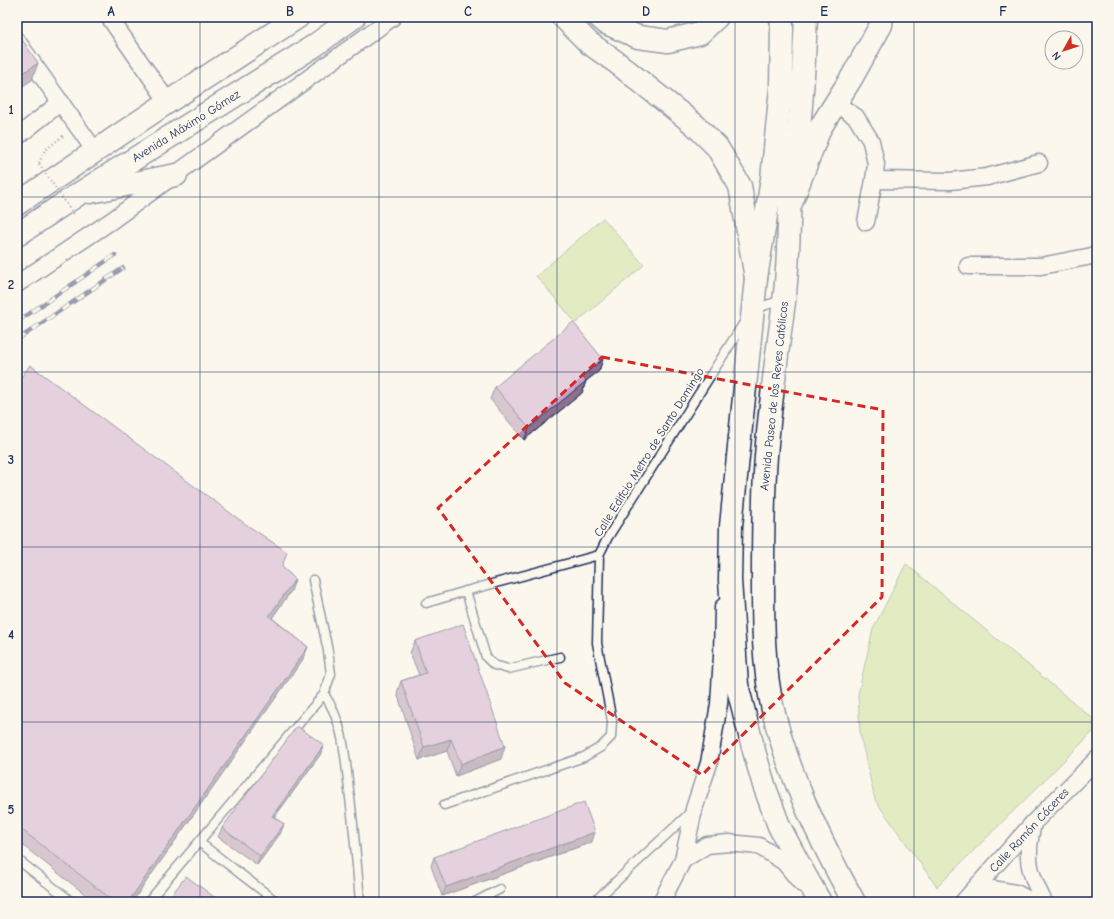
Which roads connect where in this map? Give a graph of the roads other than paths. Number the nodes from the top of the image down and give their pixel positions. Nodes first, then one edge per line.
1 (109, 17) edge
2 (298, 17) edge
3 (354, 17) edge
4 (393, 17) edge
5 (563, 17) edge
6 (599, 17) edge
7 (717, 17) edge
8 (782, 17) edge
9 (806, 17) edge
10 (882, 17) edge
11 (17, 41) edge
12 (61, 102) junction
13 (168, 102) junction
14 (835, 103) junction
15 (17, 137) edge
16 (95, 150) junction
17 (1039, 163) dead end
18 (176, 175) junction
19 (874, 180) junction
20 (791, 203) junction
21 (17, 204) edge
22 (75, 205) junction
23 (866, 222) dead end
24 (17, 235) edge
25 (1097, 253) edge
26 (968, 266) dead end
27 (756, 278) junction
28 (17, 284) edge
29 (784, 300) junction
30 (753, 309) junction
31 (731, 526) junction
32 (599, 555) junction
33 (312, 580) dead end
34 (466, 591) junction
35 (426, 603) dead end
36 (560, 657) dead end
37 (324, 694) junction
38 (1097, 759) edge
39 (444, 805) dead end
40 (694, 809) junction
41 (1033, 823) junction
42 (199, 842) junction
43 (17, 859) edge
44 (683, 860) junction
45 (500, 889) dead end
46 (966, 898) edge
47 (72, 902) edge
48 (148, 902) edge
49 (277, 902) edge
50 (360, 902) edge
51 (475, 902) edge
52 (594, 902) edge
53 (661, 902) edge
54 (819, 902) edge
55 (854, 902) edge
56 (1033, 902) edge
57 (1044, 902) edge

1 - 13 street
2 - 13 main road
3 - 22 main road, Avenida Máximo Gómez
4 - 18 street
5 - 27 main road
6 - 7 main road
8 - 27 main road
9 - 20 main road, Avenida Paseo de los Reyes Católicos
10 - 14 main road
11 - 12 street
12 - 15 street
12 - 16 street
13 - 16 main road
14 - 19 street
14 - 20 main road
16 - 21 main road
17 - 19 street
18 - 22 main road
18 - 28 street
19 - 23 street
20 - 29 main road, Avenida Paseo de los Reyes Católicos
22 - 24 main road, Avenida Máximo Gómez
25 - 26 street
27 - 30 main road
29 - 30 lane
29 - 55 main road, Avenida Paseo de los Reyes Católicos
30 - 31 main road
30 - 32 lane, Calle Edifcio Metro de Santo Domingo
31 - 40 street
31 - 54 main road
32 - 34 lane
32 - 39 lane, Calle Edifcio Metro de Santo Domingo
33 - 37 lane
34 - 35 lane
34 - 36 lane
37 - 42 lane
37 - 50 lane
38 - 41 street, Calle Ramón Cáceres
40 - 44 street
40 - 52 lane
41 - 46 street, Calle Ramón Cáceres
41 - 57 street
42 - 48 lane
42 - 49 lane
43 - 47 lane
44 - 53 street
44 - 54 street
45 - 51 lane
46 - 56 street

